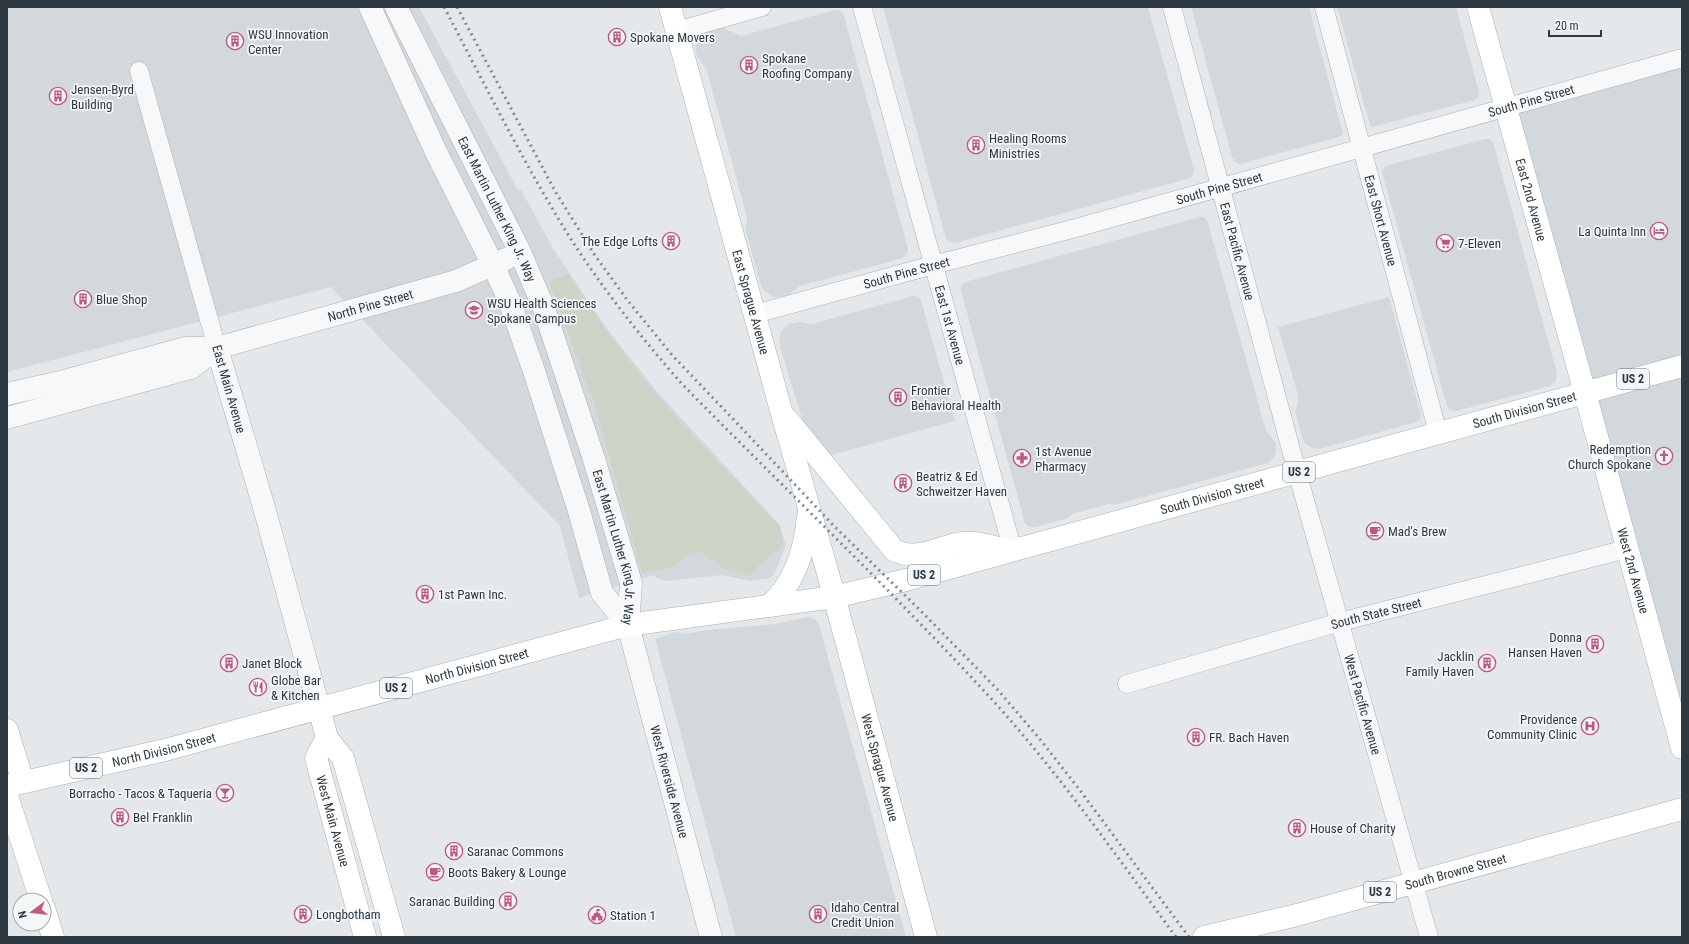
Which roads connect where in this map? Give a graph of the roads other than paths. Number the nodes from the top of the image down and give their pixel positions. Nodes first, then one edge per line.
1 (370, 7) edge
2 (396, 7) edge
3 (670, 7) edge
4 (762, 7) edge
5 (862, 7) edge
6 (1172, 7) edge
7 (1324, 7) edge
8 (1478, 7) edge
9 (677, 31) junction
10 (1682, 58) edge
11 (139, 71) dead end
12 (1506, 107) junction
13 (1362, 148) junction
14 (1221, 188) junction
15 (520, 252) junction
16 (494, 265) junction
17 (933, 265) junction
18 (755, 314) junction
19 (217, 348) junction
20 (1682, 366) edge
21 (1585, 393) junction
22 (7, 394) edge
23 (782, 414) junction
24 (7, 418) edge
25 (1438, 434) junction
26 (1297, 472) junction
27 (808, 506) junction
28 (1627, 548) junction
29 (1013, 551) junction
30 (834, 597) junction
31 (769, 606) junction
32 (1340, 622) junction
33 (628, 625) junction
34 (1126, 684) dead end
35 (319, 708) junction
36 (7, 730) edge
37 (328, 738) junction
38 (1682, 748) edge
39 (15, 784) edge
40 (7, 796) edge
41 (1682, 809) edge
42 (1414, 883) junction
43 (38, 892) edge
44 (365, 937) edge
45 (394, 937) edge
46 (711, 937) edge
47 (926, 937) edge
48 (1204, 937) edge
49 (1429, 937) edge

1 - 16 street, East Martin Luther King Jr. Way
2 - 15 street, East Martin Luther King Jr. Way
3 - 9 main road, East Sprague Avenue
4 - 9 street
5 - 17 street, East 1st Avenue
6 - 14 street, East Pacific Avenue
7 - 13 street, East Short Avenue
8 - 12 main road, East 2nd Avenue
9 - 18 main road, East Sprague Avenue
10 - 12 street, South Pine Street
11 - 19 street, East Main Avenue
12 - 13 street, South Pine Street
12 - 21 main road, East 2nd Avenue
13 - 14 street, South Pine Street
13 - 25 street, East Short Avenue
14 - 17 street, South Pine Street
14 - 26 street, East Pacific Avenue
15 - 16 street, North Pine Street
15 - 33 street, East Martin Luther King Jr. Way
16 - 19 street, North Pine Street
16 - 33 street, East Martin Luther King Jr. Way
17 - 18 street, South Pine Street
17 - 29 street, East 1st Avenue
18 - 23 main road, East Sprague Avenue
19 - 22 street, North Pine Street
19 - 24 street, North Pine Street
19 - 35 street, East Main Avenue
20 - 21 main road, South Division Street / US 2
21 - 25 main road, South Division Street / US 2
21 - 28 main road, West 2nd Avenue
23 - 27 main road, East Sprague Avenue
23 - 29 main road
25 - 26 main road, South Division Street / US 2
26 - 29 main road, South Division Street / US 2
26 - 32 street, West Pacific Avenue
27 - 30 main road, East Sprague Avenue
27 - 31 main road
28 - 32 street, South State Street
28 - 38 main road, West 2nd Avenue
29 - 30 main road, South Division Street / US 2
30 - 31 main road, North Division Street / US 2
30 - 47 main road, West Sprague Avenue
31 - 33 main road, North Division Street / US 2
32 - 34 street, South State Street
32 - 42 street, West Pacific Avenue
33 - 35 main road, North Division Street / US 2
33 - 46 street, West Riverside Avenue
35 - 37 main road
35 - 39 main road, North Division Street / US 2
36 - 39 main road
37 - 44 main road, West Main Avenue
37 - 45 main road
40 - 43 main road
41 - 42 main road, South Browne Street / US 2
42 - 48 main road, South Browne Street / US 2
42 - 49 street, West Pacific Avenue

